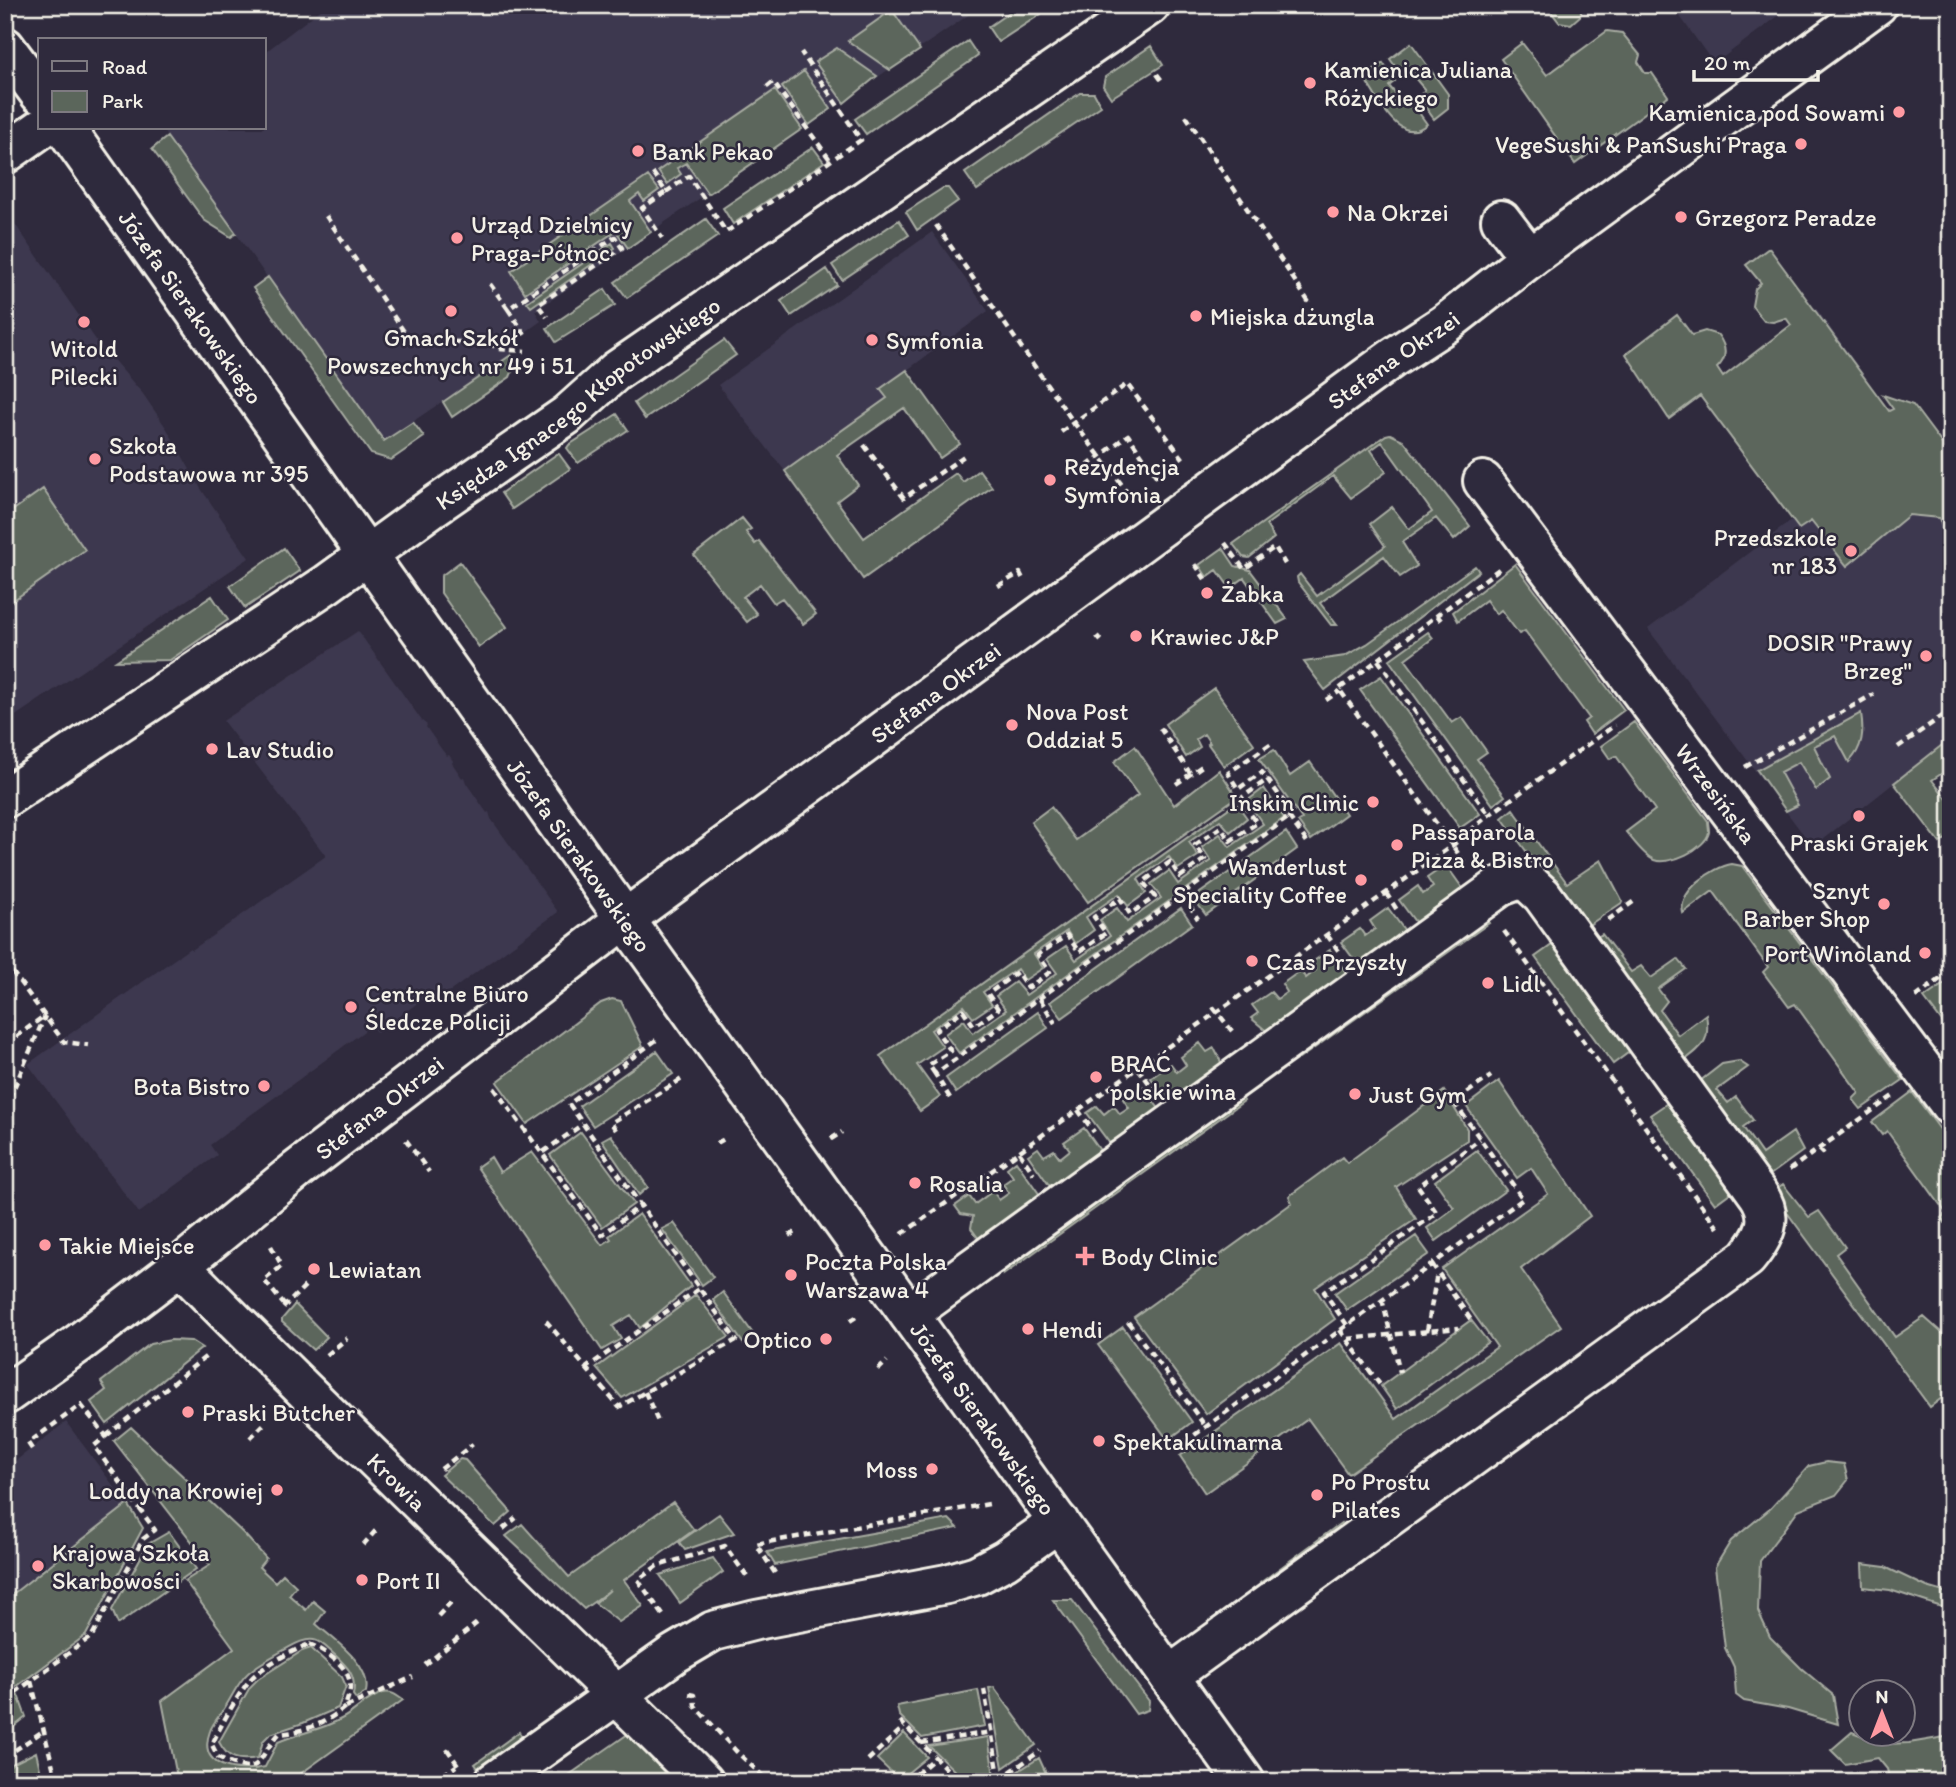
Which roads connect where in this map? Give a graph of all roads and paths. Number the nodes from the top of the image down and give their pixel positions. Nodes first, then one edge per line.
1 (1150, 5) edge
2 (1877, 5) edge
3 (5, 47) edge
4 (801, 52) dead end
5 (1157, 74) dead end
6 (1163, 82) dead end
7 (767, 87) dead end
8 (38, 91) edge
9 (1186, 116) dead end
10 (39, 130) edge
11 (66, 130) edge
12 (5, 154) edge
13 (831, 161) junction
14 (653, 173) dead end
15 (666, 192) junction
16 (326, 216) dead end
17 (1501, 220) dead end
18 (936, 225) dead end
19 (662, 238) dead end
20 (1530, 258) junction
21 (490, 284) dead end
22 (1310, 304) dead end
23 (508, 309) junction
24 (547, 317) dead end
25 (528, 339) dead end
26 (525, 351) dead end
27 (1074, 423) junction
28 (1061, 432) dead end
29 (864, 445) dead end
30 (967, 454) dead end
31 (1101, 456) junction
32 (1189, 465) dead end
33 (1087, 466) dead end
34 (1156, 476) dead end
35 (1483, 481) dead end
36 (1133, 499) dead end
37 (1224, 543) dead end
38 (368, 555) junction
39 (1195, 564) dead end
40 (1285, 564) dead end
41 (1505, 564) dead end
42 (1020, 573) dead end
43 (1205, 579) dead end
44 (998, 586) dead end
45 (1437, 615) junction
46 (1443, 623) dead end
47 (1097, 636) dead end
48 (1101, 641) dead end
49 (1378, 660) junction
50 (1340, 691) junction
51 (1874, 694) dead end
52 (1326, 700) dead end
53 (1647, 702) junction
54 (1951, 710) edge
55 (1160, 728) dead end
56 (1270, 744) dead end
57 (1898, 747) dead end
58 (1205, 764) dead end
59 (1744, 768) dead end
60 (1190, 773) junction
61 (1268, 779) junction
62 (1176, 784) dead end
63 (5, 798) edge
64 (1489, 815) junction
65 (1289, 817) junction
66 (1307, 842) dead end
67 (1453, 845) junction
68 (1183, 895) junction
69 (1488, 895) junction
70 (625, 919) junction
71 (1198, 919) dead end
72 (5, 962) edge
73 (1951, 971) edge
74 (1916, 997) dead end
75 (1040, 999) junction
76 (45, 1016) junction
77 (1055, 1023) dead end
78 (659, 1038) dead end
79 (5, 1040) edge
80 (88, 1045) dead end
81 (1925, 1073) junction
82 (935, 1074) junction
83 (1492, 1076) dead end
84 (685, 1077) dead end
85 (494, 1088) dead end
86 (950, 1098) dead end
87 (1951, 1106) edge
88 (5, 1109) edge
89 (583, 1124) junction
90 (616, 1130) dead end
91 (842, 1132) dead end
92 (726, 1138) dead end
93 (831, 1139) dead end
94 (1480, 1139) junction
95 (406, 1140) dead end
96 (717, 1143) dead end
97 (543, 1152) junction
98 (1824, 1154) dead end
99 (429, 1172) dead end
100 (641, 1205) junction
101 (1720, 1230) dead end
102 (796, 1232) dead end
103 (789, 1236) dead end
104 (898, 1237) dead end
105 (271, 1246) dead end
106 (1432, 1264) junction
107 (180, 1266) junction
108 (1437, 1272) junction
109 (305, 1286) dead end
110 (700, 1288) junction
111 (1382, 1299) junction
112 (285, 1306) junction
113 (278, 1314) dead end
114 (909, 1314) junction
115 (1471, 1320) dead end
116 (545, 1321) dead end
117 (1128, 1322) dead end
118 (1347, 1325) junction
119 (1459, 1328) dead end
120 (1340, 1330) junction
121 (1427, 1331) junction
122 (1391, 1335) junction
123 (347, 1338) dead end
124 (1348, 1339) junction
125 (215, 1349) dead end
126 (326, 1356) dead end
127 (887, 1361) dead end
128 (586, 1368) junction
129 (878, 1370) dead end
130 (1399, 1372) dead end
131 (1381, 1386) dead end
132 (645, 1392) junction
133 (5, 1395) edge
134 (266, 1422) dead end
135 (659, 1424) dead end
136 (1206, 1427) junction
137 (106, 1436) junction
138 (250, 1438) dead end
139 (473, 1444) dead end
140 (32, 1448) dead end
141 (1175, 1448) dead end
142 (432, 1476) dead end
143 (989, 1504) dead end
144 (1059, 1522) junction
145 (378, 1528) dead end
146 (363, 1545) dead end
147 (775, 1573) dead end
148 (748, 1578) dead end
149 (453, 1600) dead end
150 (438, 1616) dead end
151 (668, 1622) dead end
152 (477, 1623) dead end
153 (425, 1665) dead end
154 (1169, 1676) junction
155 (413, 1677) dead end
156 (31, 1681) junction
157 (984, 1689) dead end
158 (616, 1694) junction
159 (694, 1695) dead end
160 (5, 1700) edge
161 (345, 1707) junction
162 (900, 1721) dead end
163 (904, 1727) junction
164 (43, 1731) junction
165 (992, 1732) junction
166 (920, 1743) junction
167 (447, 1749) dead end
168 (1040, 1751) dead end
169 (5, 1757) edge
170 (935, 1758) junction
171 (868, 1760) dead end
172 (458, 1765) dead end
173 (1000, 1780) edge
174 (57, 1782) edge
175 (494, 1782) edge
176 (704, 1782) edge
177 (769, 1782) edge
178 (907, 1782) edge
179 (959, 1782) edge
180 (1245, 1782) edge

1 - 38 street, Księdza Ignacego Kłopotowskiego
2 - 20 street, Stefana Okrzei
3 - 8 street
4 - 13 path
5 - 6 path
7 - 13 path
9 - 22 path
10 - 12 street
11 - 38 street, Józefa Sierakowskiego
13 - 15 path
14 - 15 path
15 - 19 path
16 - 26 path
17 - 20 street
18 - 27 path
20 - 70 street, Stefana Okrzei
21 - 23 path
23 - 24 path
23 - 25 path
27 - 28 path
27 - 31 path
27 - 32 path
29 - 30 path
31 - 33 path
31 - 34 path
31 - 36 path
35 - 53 street, Wrzesińska
37 - 40 path
38 - 63 street, Księdza Ignacego Kłopotowskiego
38 - 70 street, Józefa Sierakowskiego
39 - 43 path
41 - 45 path
42 - 44 path
45 - 46 path
45 - 49 path
47 - 48 path
49 - 50 path
49 - 64 path
50 - 52 path
50 - 67 path
51 - 59 path
53 - 64 path
53 - 81 street, Wrzesińska
54 - 57 path
55 - 60 path
56 - 61 path
58 - 60 path
60 - 62 path
61 - 65 path
61 - 82 path
64 - 67 path
65 - 66 path
65 - 68 path
67 - 69 path
67 - 104 path
68 - 71 path
68 - 75 path
69 - 101 path
69 - 114 street
69 - 154 street
70 - 107 street, Stefana Okrzei
70 - 114 street, Józefa Sierakowskiego
72 - 76 path
73 - 74 path
75 - 77 path
75 - 82 path
76 - 79 path
76 - 80 path
76 - 88 path
78 - 89 path
81 - 87 street, Wrzesińska
81 - 98 path
82 - 86 path
83 - 94 path
84 - 90 path
85 - 97 path
89 - 97 path
89 - 100 path
91 - 93 path
92 - 96 path
94 - 106 path
94 - 118 path
95 - 99 path
97 - 100 path
100 - 110 path
102 - 103 path
105 - 112 path
106 - 108 path
106 - 111 path
107 - 133 street, Stefana Okrzei
107 - 158 street, Krowia
108 - 115 path
108 - 121 path
109 - 112 path
110 - 128 path
110 - 132 path
111 - 118 path
111 - 122 path
112 - 113 path
114 - 144 street, Józefa Sierakowskiego
116 - 128 path
117 - 136 path
118 - 120 path
119 - 121 path
120 - 124 path
120 - 136 path
121 - 122 path
122 - 124 path
122 - 130 path
123 - 126 path
124 - 131 path
125 - 137 path
127 - 129 path
128 - 132 path
132 - 135 path
134 - 138 path
136 - 141 path
137 - 140 path
137 - 156 path
139 - 142 path
143 - 147 path
144 - 154 street, Józefa Sierakowskiego
144 - 158 street
145 - 146 path
148 - 151 path
149 - 150 path
152 - 153 path
154 - 180 street, Józefa Sierakowskiego
155 - 161 path
156 - 160 path
156 - 164 path
157 - 165 path
158 - 175 street
158 - 176 street, Krowia
159 - 177 path
161 - 161 path
162 - 163 path
163 - 166 path
163 - 171 path
164 - 169 path
164 - 174 path
165 - 166 path
165 - 173 path
166 - 170 path
167 - 172 path
168 - 173 path
170 - 178 path
170 - 179 path

